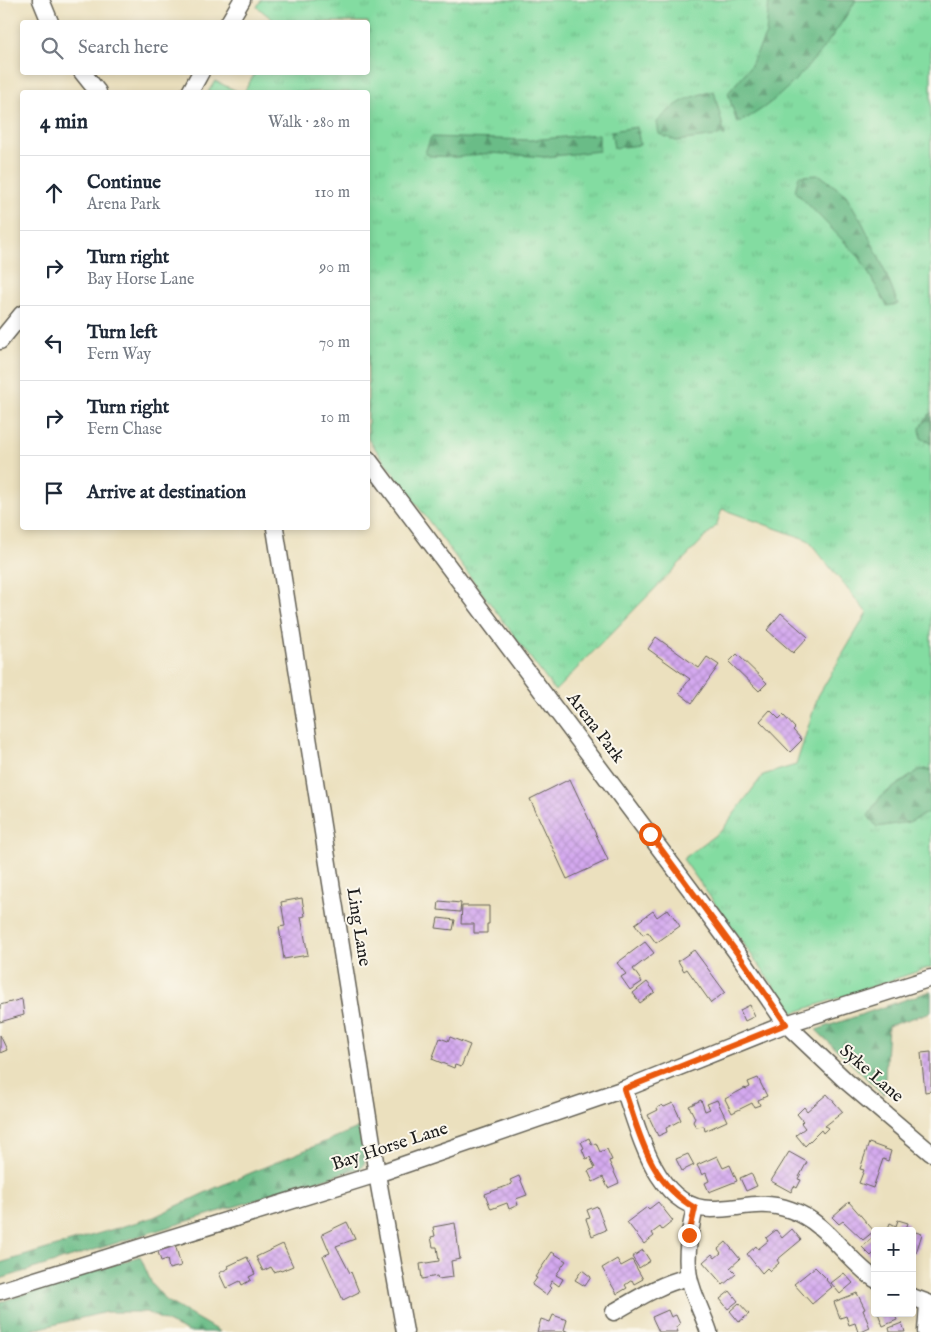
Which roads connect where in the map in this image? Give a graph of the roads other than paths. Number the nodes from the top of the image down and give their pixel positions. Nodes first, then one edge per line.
1 (41, 0) edge
2 (242, 0) edge
3 (49, 20) edge
4 (230, 20) edge
5 (84, 75) edge
6 (199, 75) edge
7 (96, 90) edge
8 (191, 90) edge
9 (20, 316) edge
10 (0, 341) edge
11 (370, 462) edge
12 (275, 530) edge
13 (931, 978) edge
14 (786, 1024) junction
15 (624, 1089) junction
16 (931, 1153) edge
17 (377, 1174) junction
18 (695, 1208) junction
19 (689, 1277) junction
20 (871, 1277) edge
21 (0, 1291) edge
22 (916, 1298) edge
23 (614, 1312) dead end
24 (405, 1332) edge
25 (709, 1332) edge
26 (926, 1332) edge

1 - 3 street
2 - 4 street
5 - 7 street
6 - 8 street
9 - 10 street
11 - 14 street, Arena Park
12 - 17 street, Ling Lane
13 - 14 street, Bay Horse Lane
14 - 15 street, Bay Horse Lane
14 - 16 street, Syke Lane
15 - 17 street, Bay Horse Lane
15 - 18 street
17 - 21 street, Bay Horse Lane
17 - 24 street, Ling Lane
18 - 19 street
18 - 20 street
19 - 23 street
19 - 25 street
22 - 26 street

